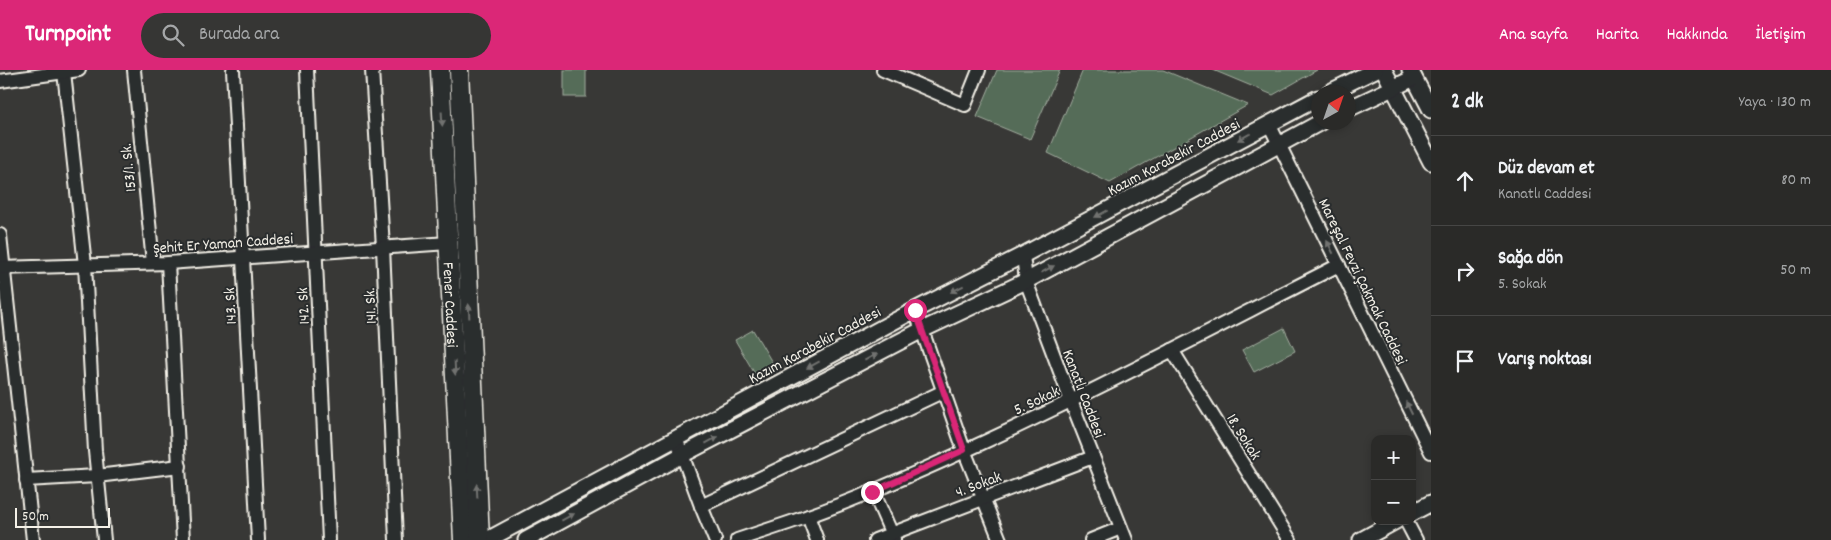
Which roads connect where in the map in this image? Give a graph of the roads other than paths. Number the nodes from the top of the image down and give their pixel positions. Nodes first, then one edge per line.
1 (79, 70) edge
2 (134, 70) edge
3 (233, 70) edge
4 (307, 70) edge
5 (372, 70) edge
6 (440, 70) edge
7 (459, 70) edge
8 (883, 70) edge
9 (979, 70) edge
10 (1375, 70) edge
11 (1384, 70) edge
12 (64, 72) junction
13 (1412, 74) edge
14 (0, 81) edge
15 (1344, 85) edge
16 (1394, 88) junction
17 (1311, 102) edge
18 (1356, 105) edge
19 (1431, 110) edge
20 (1269, 124) junction
21 (1311, 127) edge
22 (1279, 145) junction
23 (1431, 162) edge
24 (0, 235) edge
25 (448, 243) junction
26 (383, 247) junction
27 (316, 252) junction
28 (1023, 255) junction
29 (243, 258) junction
30 (153, 263) junction
31 (168, 263) junction
32 (85, 265) junction
33 (1339, 265) junction
34 (2, 268) edge
35 (1026, 281) junction
36 (915, 310) junction
37 (922, 330) junction
38 (1172, 350) junction
39 (944, 390) junction
40 (1070, 401) junction
41 (676, 438) junction
42 (964, 450) junction
43 (1431, 452) edge
44 (682, 455) junction
45 (1093, 457) junction
46 (180, 466) junction
47 (97, 476) junction
48 (26, 480) junction
49 (872, 492) junction
50 (983, 499) junction
51 (1431, 503) edge
52 (701, 506) junction
53 (1416, 511) edge
54 (808, 516) junction
55 (1389, 525) edge
56 (1408, 525) edge
57 (1124, 534) edge
58 (893, 537) edge
59 (33, 540) edge
60 (104, 540) edge
61 (183, 540) edge
62 (258, 540) edge
63 (329, 540) edge
64 (396, 540) edge
65 (463, 540) edge
66 (480, 540) edge
67 (487, 540) edge
68 (526, 540) edge
69 (715, 540) edge
70 (738, 540) edge
71 (817, 540) edge
72 (875, 540) edge
73 (1000, 540) edge
74 (1091, 540) edge
75 (1290, 540) edge
76 (1361, 540) edge
77 (1416, 540) edge

1 - 12 street
2 - 30 street, 153/1. Sk.
3 - 29 street, 143. Sk
4 - 27 street, 142. Sk
5 - 26 street, 141. Sk.
6 -> 25 main road, Fener Caddesi
66 -> 7 main road, Fener Caddesi
8 - 9 street
10 - 15 street
11 - 16 street
12 - 14 street
12 - 32 street
13 - 16 street
13 - 19 street
16 - 18 street
16 - 23 street
17 - 20 street, Kazım Karabekir Caddesi
20 - 22 street, Mareşal Fevzi Çakmak Caddesi
20 -> 28 street, Kazım Karabekir Caddesi
21 - 22 street
33 -> 22 street, Mareşal Fevzi Çakmak Caddesi
35 -> 22 street
24 - 34 street
25 - 26 street, Şehit Er Yaman Caddesi
25 -> 65 main road, Fener Caddesi
26 - 27 street, Şehit Er Yaman Caddesi
26 - 64 street, 141. Sk.
27 - 29 street, Şehit Er Yaman Caddesi
27 - 63 street, 142. Sk
28 - 35 street, Kanatlı Caddesi
28 -> 36 street, Kazım Karabekir Caddesi
29 - 31 street, Şehit Er Yaman Caddesi
29 - 62 street, 143. Sk
30 - 31 street, Şehit Er Yaman Caddesi
30 - 32 street, Şehit Er Yaman Caddesi
31 - 46 street
32 - 34 street, Şehit Er Yaman Caddesi
32 - 47 street
33 - 38 street, 5. Sokak
43 -> 33 street, Mareşal Fevzi Çakmak Caddesi
34 - 48 street
35 - 37 street
35 - 40 street, Kanatlı Caddesi
36 - 37 street
36 -> 41 street, Kazım Karabekir Caddesi
37 - 39 street
44 -> 37 street
38 - 40 street, 5. Sokak
38 - 75 street, 18. Sokak
39 - 42 street
39 - 52 street
40 - 42 street, 5. Sokak
40 - 45 street, Kanatlı Caddesi
41 - 44 street
41 - 67 street, Kazım Karabekir Caddesi
42 - 49 street, 5. Sokak
42 - 50 street
44 - 52 street
68 -> 44 street
45 - 50 street, 4. Sokak
45 - 57 street, Kanatlı Caddesi
46 - 47 street
46 - 61 street
47 - 48 street
47 - 60 street
48 - 59 street
49 - 54 street, 5. Sokak
49 - 58 street
50 - 58 street, 4. Sokak
50 - 73 street
51 - 53 street
52 - 69 street
54 - 70 street, 5. Sokak
54 - 71 street
55 - 76 street
56 - 77 street
57 - 74 street
58 - 72 street, 4. Sokak

